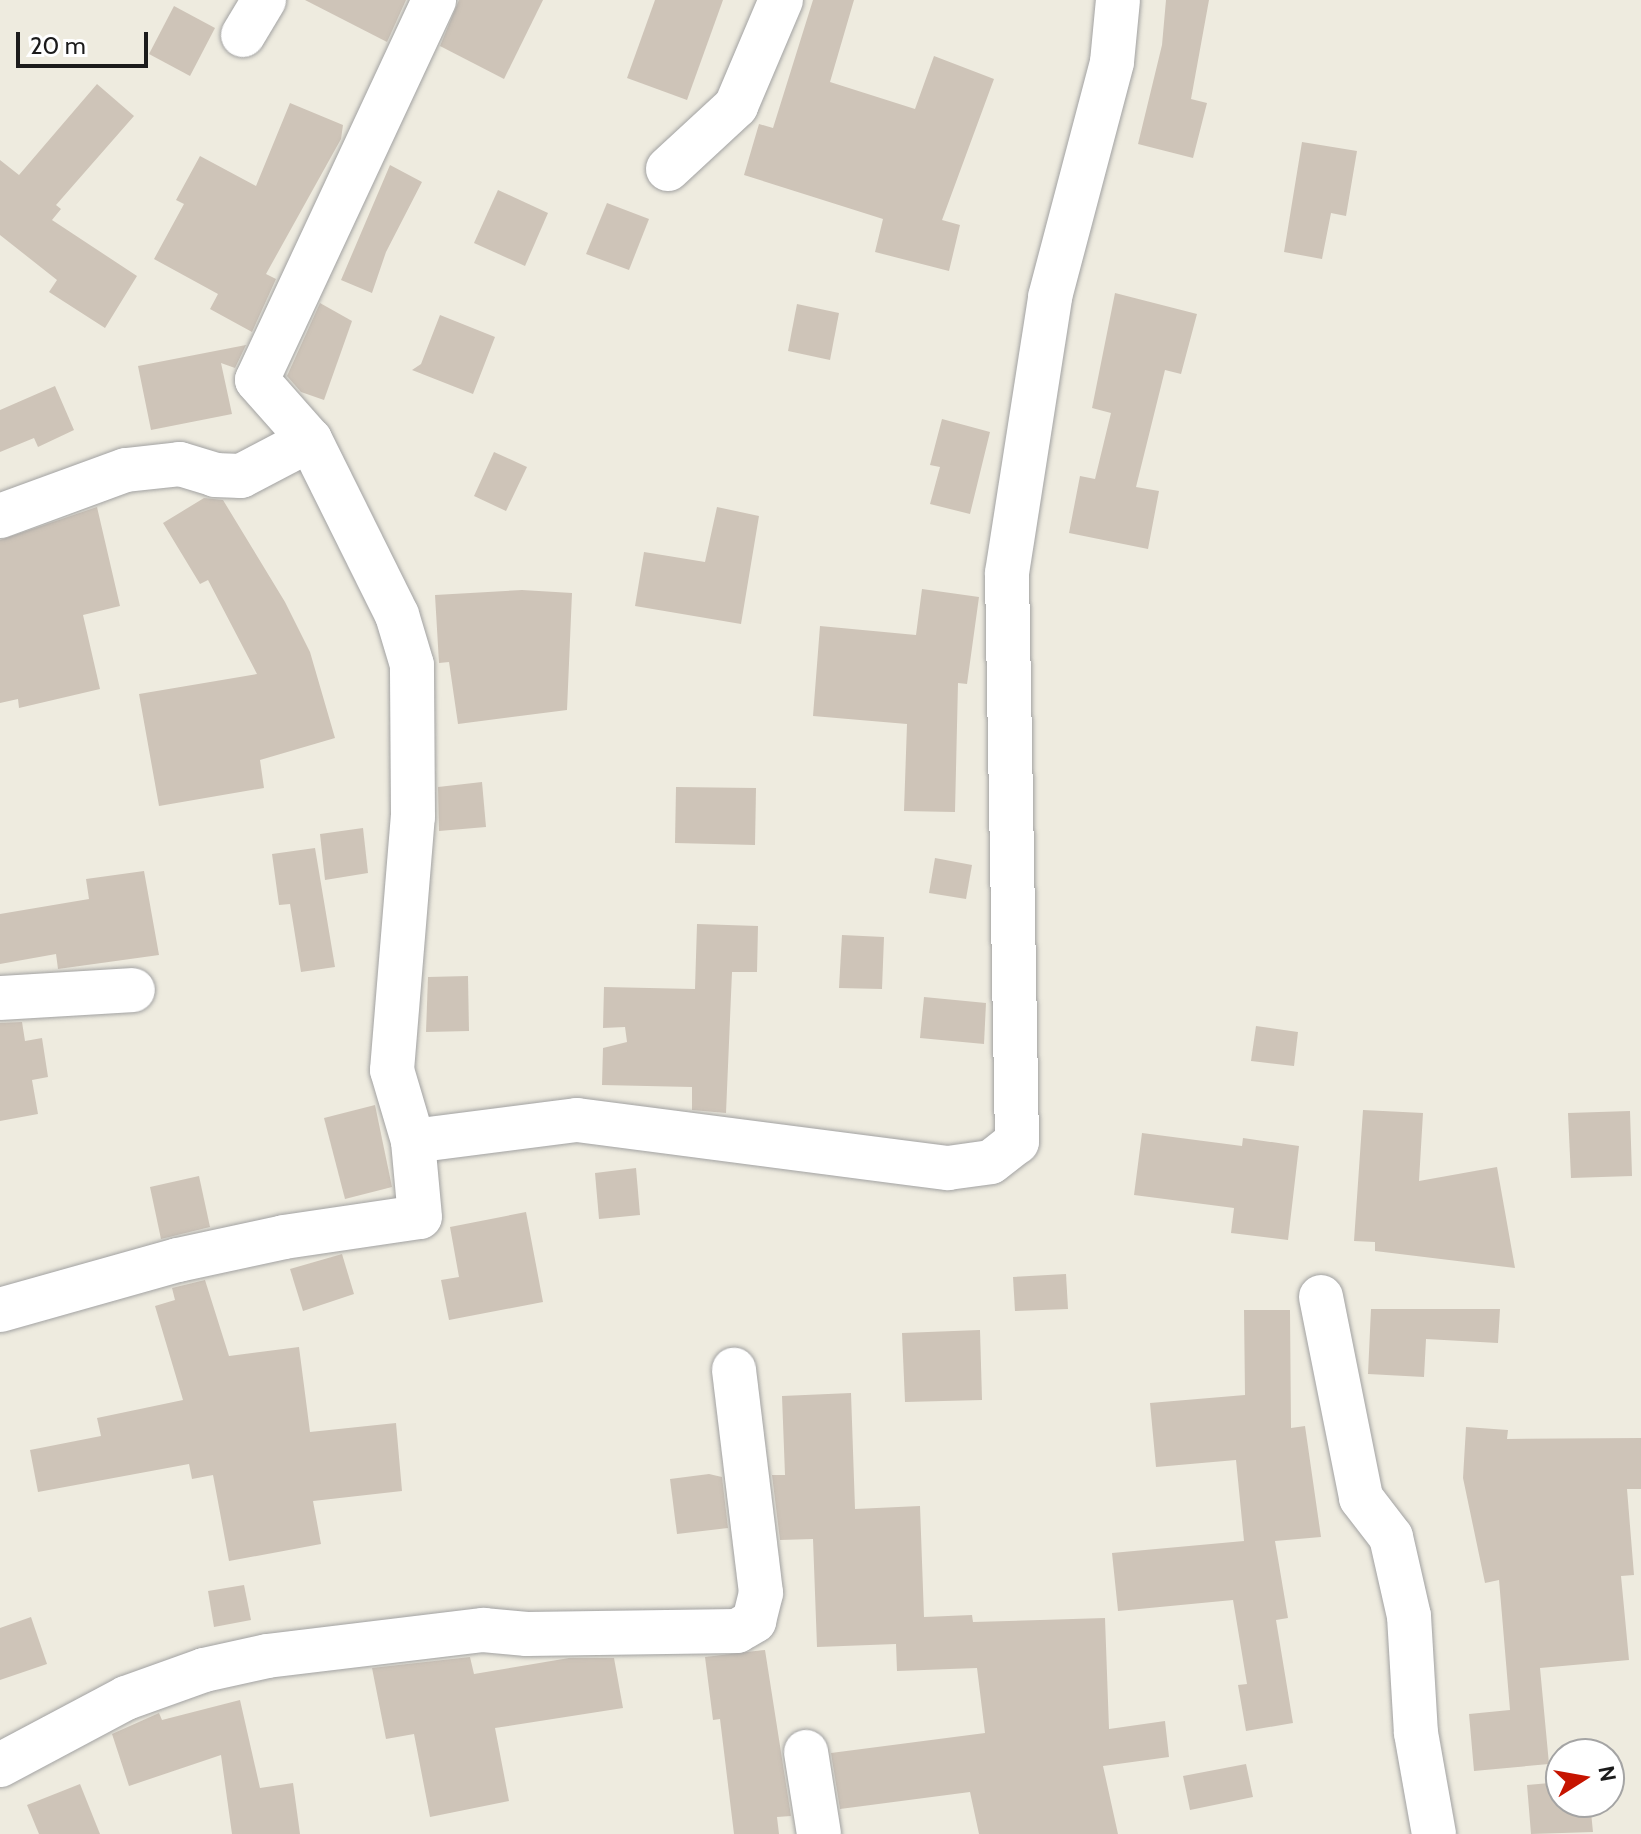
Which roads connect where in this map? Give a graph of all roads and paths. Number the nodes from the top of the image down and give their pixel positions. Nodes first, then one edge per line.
1 (434, 0) edge
2 (781, 0) edge
3 (1118, 0) edge
4 (668, 169) dead end
5 (310, 440) junction
6 (0, 516) edge
7 (133, 990) dead end
8 (0, 998) edge
9 (413, 1141) junction
10 (1321, 1297) dead end
11 (0, 1310) edge
12 (734, 1370) dead end
13 (806, 1752) dead end
14 (0, 1765) edge
15 (819, 1834) edge
16 (1434, 1834) edge

1 - 5 street
2 - 4 street
3 - 9 street
5 - 6 street
5 - 9 street
7 - 8 street
9 - 11 street
10 - 16 street
12 - 14 street
13 - 15 street

